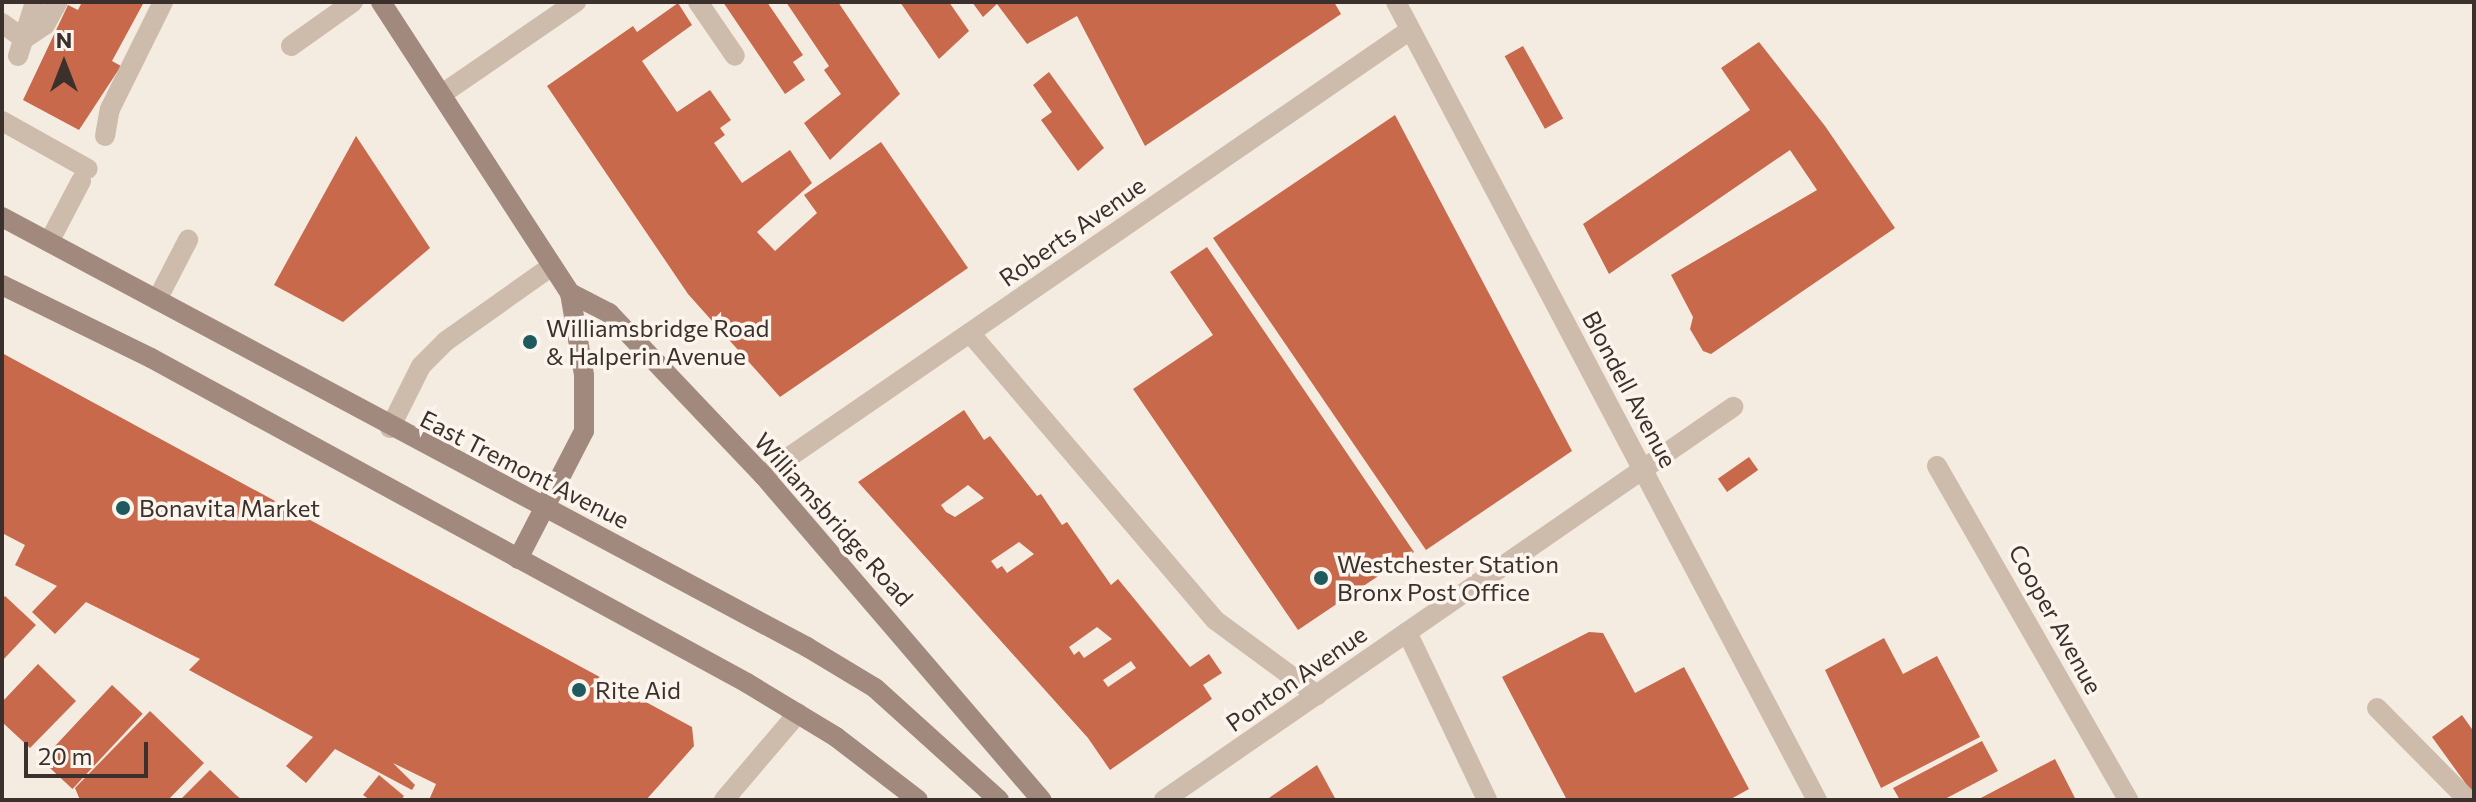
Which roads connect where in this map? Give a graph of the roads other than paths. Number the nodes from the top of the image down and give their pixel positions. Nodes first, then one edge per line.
1 (35, 2) edge
2 (58, 2) edge
3 (163, 2) edge
4 (353, 2) edge
5 (381, 2) edge
6 (576, 2) edge
7 (698, 2) edge
8 (1396, 2) edge
9 (2, 23) edge
10 (1410, 30) junction
11 (291, 46) dead end
12 (21, 47) junction
13 (735, 56) dead end
14 (442, 94) junction
15 (2, 121) edge
16 (105, 136) dead end
17 (2, 217) edge
18 (188, 240) dead end
19 (49, 242) junction
20 (552, 266) junction
21 (2, 285) edge
22 (570, 293) junction
23 (157, 300) junction
24 (970, 333) junction
25 (1733, 407) dead end
26 (390, 428) junction
27 (1937, 466) dead end
28 (1643, 469) junction
29 (763, 475) junction
30 (546, 509) junction
31 (518, 559) junction
32 (1407, 632) junction
33 (1317, 695) junction
34 (2377, 708) dead end
35 (798, 713) junction
36 (724, 800) edge
37 (918, 800) edge
38 (999, 800) edge
39 (1042, 800) edge
40 (1164, 800) edge
41 (1487, 800) edge
42 (1817, 800) edge
43 (2128, 800) edge
44 (2468, 800) edge

1 - 12 street
2 - 12 street
3 - 16 street
4 - 11 street
5 - 14 main road, Williamsbridge Road
6 - 14 street
7 - 13 street
8 - 10 street, Blondell Avenue
9 - 12 street
10 - 24 street, Roberts Avenue
10 - 28 street, Blondell Avenue
14 - 20 main road, Williamsbridge Road
15 - 19 street
17 - 19 main road, East Tremont Avenue
18 - 23 street
19 - 23 main road, East Tremont Avenue
20 - 22 main road, Williamsbridge Road
20 - 26 street
21 - 31 main road
22 - 29 main road, Williamsbridge Road
22 - 30 main road, Williamsbridge Road
23 - 26 main road, East Tremont Avenue
24 - 29 street, Roberts Avenue
24 - 33 street
25 - 28 street, Ponton Avenue
26 - 30 main road, East Tremont Avenue
27 - 43 street, Cooper Avenue
28 - 32 street, Ponton Avenue
28 - 42 street, Blondell Avenue
29 - 39 main road, Williamsbridge Road
30 - 31 main road, Williamsbridge Road
30 - 38 main road, East Tremont Avenue
31 - 35 main road
32 - 33 street, Ponton Avenue
32 - 41 street
33 - 40 street, Ponton Avenue
34 - 44 street
35 - 36 street
35 - 37 main road

